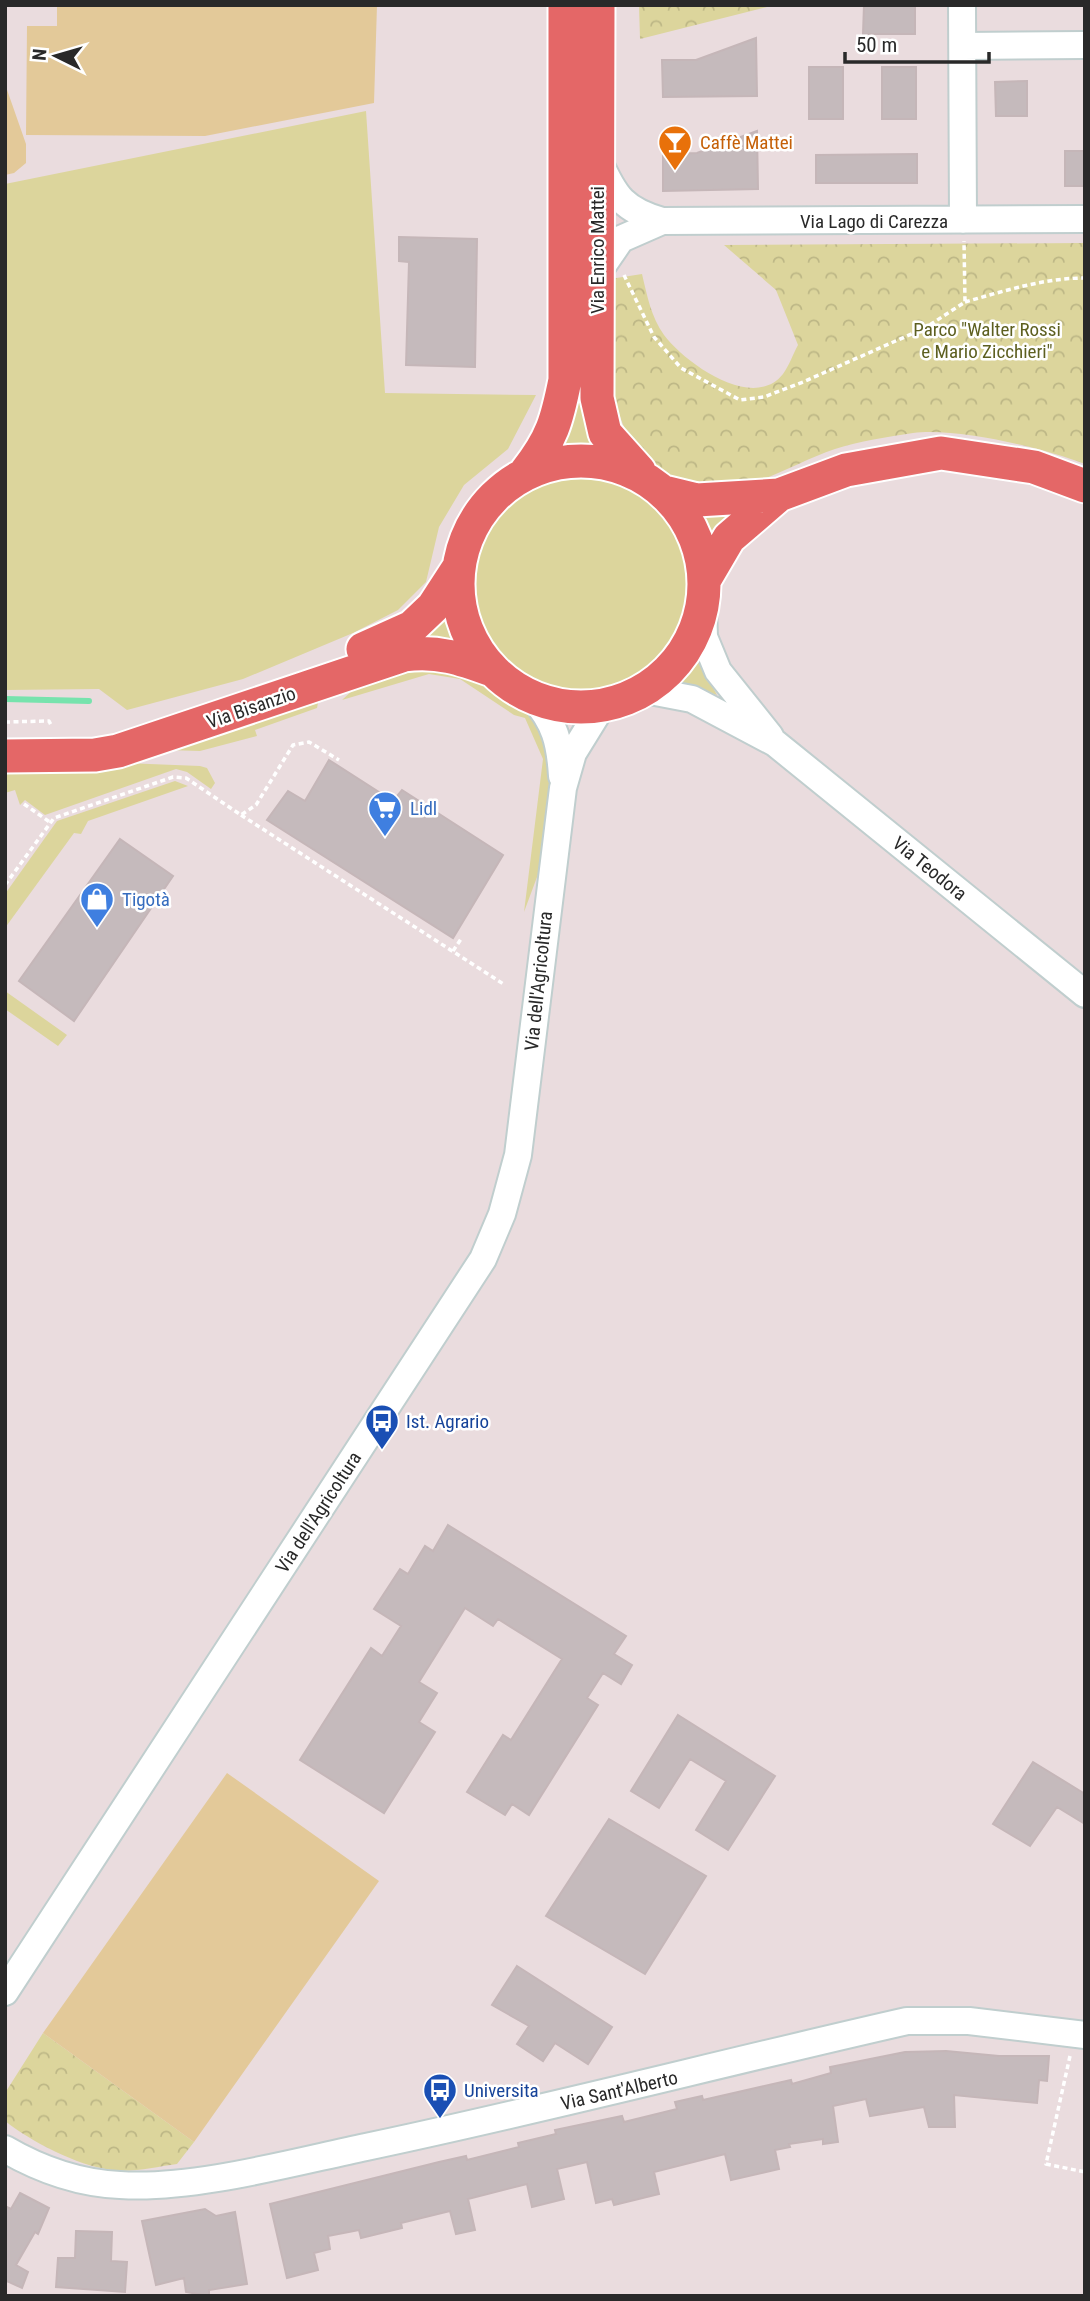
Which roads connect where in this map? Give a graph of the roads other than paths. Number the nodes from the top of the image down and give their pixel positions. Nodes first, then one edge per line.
1 (565, 5) edge
2 (598, 5) edge
3 (962, 5) edge
4 (1085, 45) edge
5 (963, 46) junction
6 (597, 156) junction
7 (1085, 219) edge
8 (964, 220) junction
9 (662, 222) junction
10 (609, 270) junction
11 (526, 472) junction
12 (655, 484) junction
13 (1085, 486) edge
14 (779, 495) junction
15 (459, 567) junction
16 (704, 593) junction
17 (492, 670) junction
18 (645, 690) junction
19 (532, 697) junction
20 (602, 706) junction
21 (5, 741) edge
22 (775, 743) junction
23 (5, 756) edge
24 (563, 788) junction
25 (1085, 994) edge
26 (5, 1992) edge
27 (1081, 2029) edge
28 (5, 2149) edge

1 - 11 main road, Via Enrico Mattei
2 - 6 main road, Via Enrico Mattei
3 - 5 street
4 - 5 street
5 - 8 street
6 - 9 street, Via Lago di Carezza
6 - 10 main road, Via Enrico Mattei
7 - 8 street, Via Lago di Carezza
8 - 9 street, Via Lago di Carezza
9 - 10 street, Via Lago di Carezza
10 - 12 main road, Via Enrico Mattei
11 - 12 main road
11 - 15 main road
12 - 14 main road
12 - 16 main road
13 - 14 main road
14 - 16 main road
15 - 17 main road
15 - 21 main road, Via Bisanzio
16 - 18 main road
16 - 22 street, Via Teodora
17 - 19 main road
17 - 23 main road, Via Bisanzio
18 - 20 main road
18 - 22 street, Via Teodora
19 - 20 main road
19 - 24 street, Via dell'Agricoltura
20 - 24 street, Via dell'Agricoltura
22 - 25 street, Via Teodora
24 - 26 street, Via dell'Agricoltura
27 - 28 street, Via Sant'Alberto

